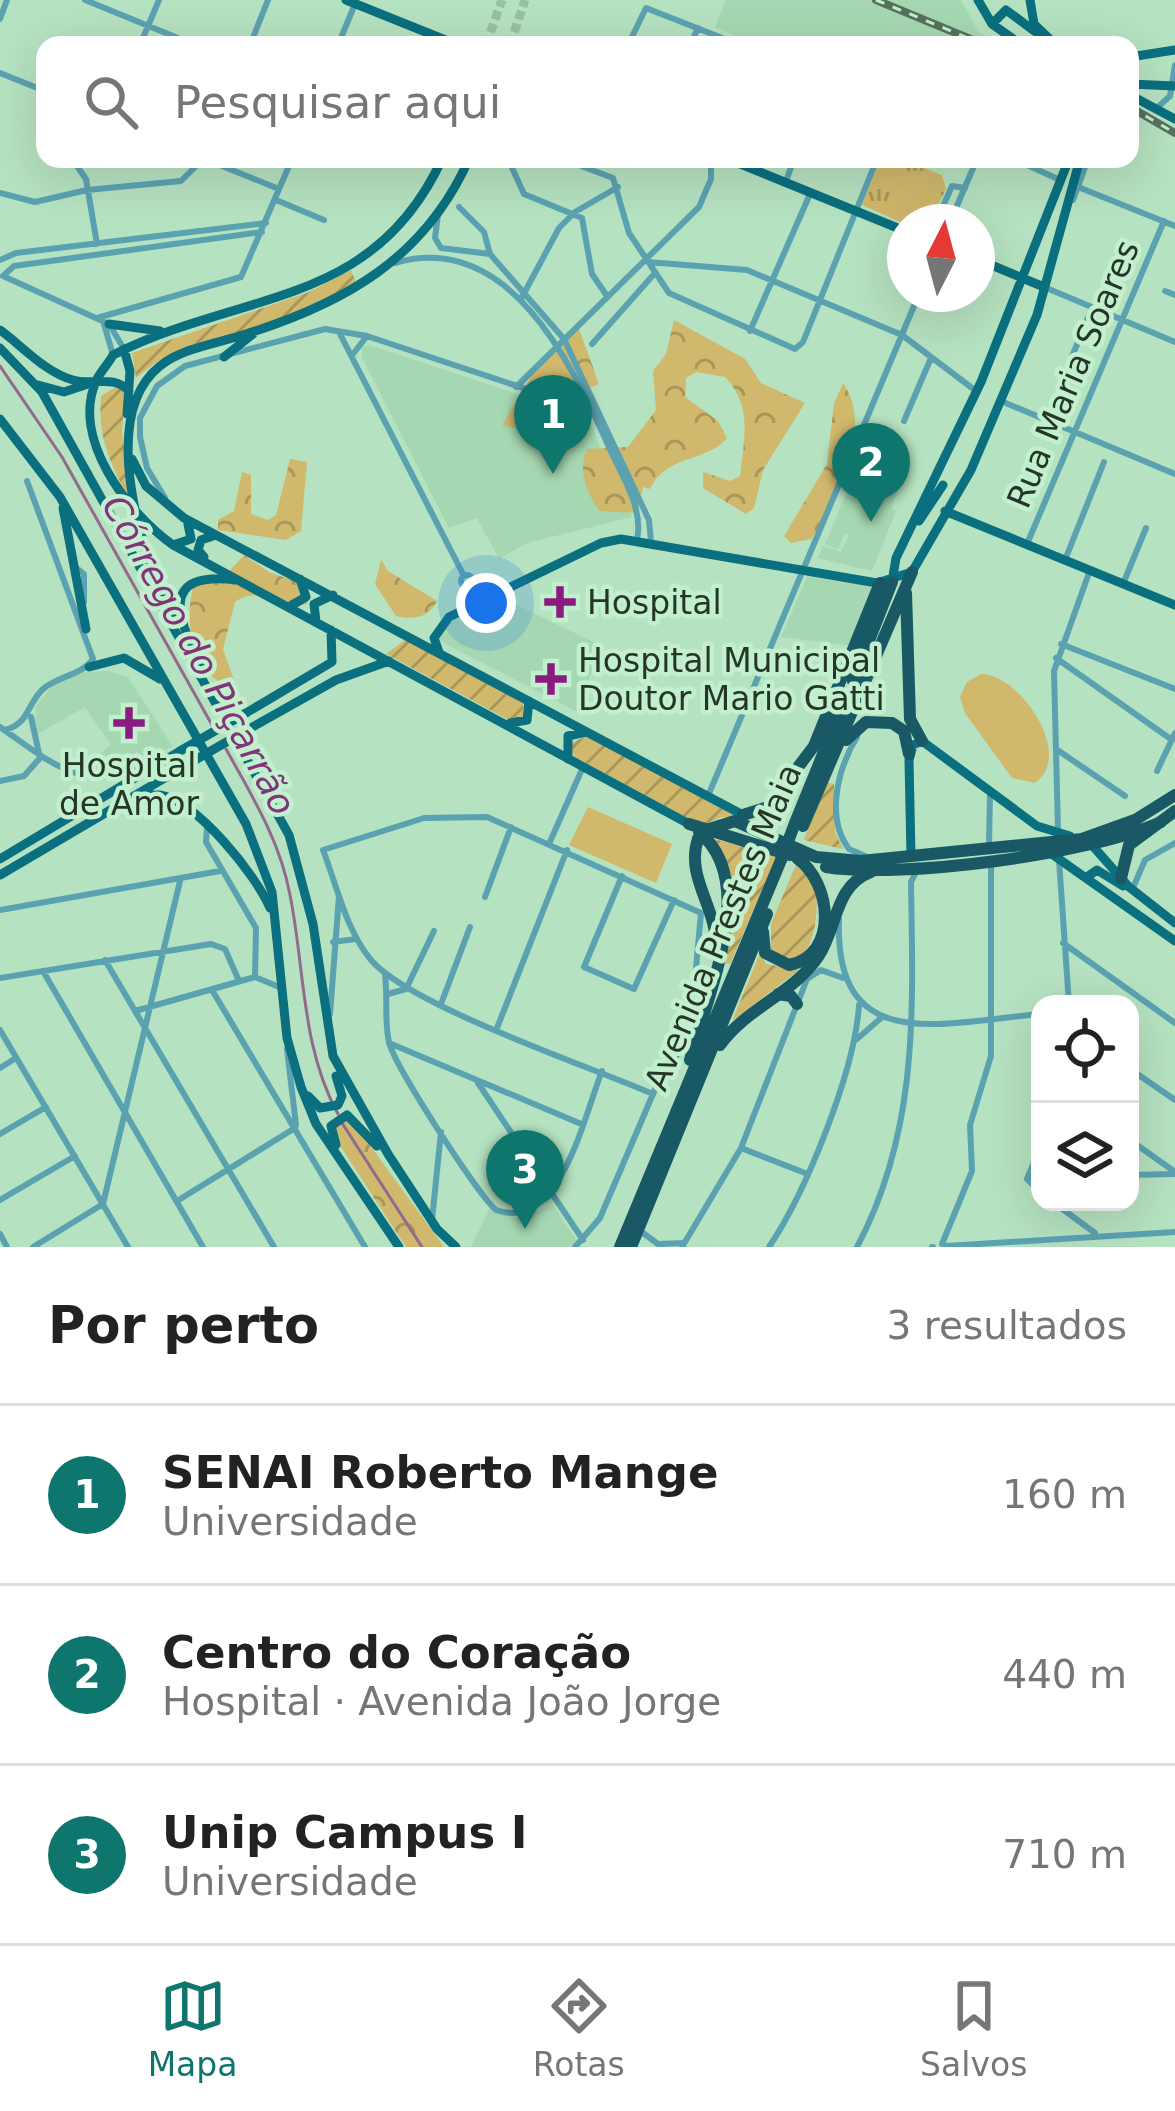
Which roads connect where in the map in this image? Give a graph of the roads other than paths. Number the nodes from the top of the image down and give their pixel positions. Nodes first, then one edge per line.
1 (7, 0) edge
2 (86, 0) edge
3 (159, 0) edge
4 (268, 0) edge
5 (974, 0) edge
6 (1030, 0) edge
7 (351, 2) edge
8 (0, 19) edge
9 (992, 24) junction
10 (148, 26) junction
11 (698, 28) junction
12 (144, 36) edge
13 (173, 36) edge
14 (254, 36) edge
15 (341, 36) edge
16 (436, 36) edge
17 (632, 36) edge
18 (694, 36) edge
19 (718, 36) edge
20 (998, 36) edge
21 (1009, 36) edge
22 (1043, 36) edge
23 (1047, 36) edge
24 (1175, 50) edge
25 (1139, 59) edge
26 (1175, 65) edge
27 (0, 73) edge
28 (1139, 85) edge
29 (1173, 85) edge
30 (36, 87) edge
31 (1139, 99) edge
32 (1158, 107) junction
33 (1175, 119) edge
34 (80, 168) edge
35 (195, 168) edge
36 (227, 168) edge
37 (288, 168) edge
38 (438, 168) edge
39 (465, 168) edge
40 (512, 168) edge
41 (595, 168) edge
42 (710, 168) edge
43 (748, 168) edge
44 (790, 168) edge
45 (874, 168) edge
46 (973, 168) edge
47 (1034, 168) edge
48 (1069, 168) edge
49 (1079, 168) edge
50 (432, 180) junction
51 (784, 184) junction
52 (1070, 184) junction
53 (618, 187) junction
54 (964, 188) junction
55 (280, 189) junction
56 (87, 190) junction
57 (0, 193) edge
58 (452, 194) junction
59 (809, 194) junction
60 (276, 200) junction
61 (943, 204) edge
62 (957, 204) edge
63 (459, 207) dead end
64 (575, 212) junction
65 (856, 214) junction
66 (438, 215) junction
67 (324, 220) dead end
68 (1164, 221) junction
69 (887, 225) edge
70 (1175, 226) edge
71 (256, 230) junction
72 (97, 244) junction
73 (490, 254) junction
74 (0, 260) edge
75 (647, 260) junction
76 (395, 262) junction
77 (359, 264) junction
78 (995, 267) edge
79 (655, 273) junction
80 (2, 275) edge
81 (376, 277) junction
82 (771, 280) junction
83 (1027, 280) junction
84 (1046, 282) junction
85 (527, 291) junction
86 (1165, 291) dead end
87 (1175, 295) edge
88 (607, 296) junction
89 (520, 299) junction
90 (821, 301) junction
91 (1092, 308) junction
92 (912, 312) edge
93 (1122, 320) junction
94 (103, 321) junction
95 (337, 329) junction
96 (0, 330) edge
97 (258, 330) junction
98 (171, 331) junction
99 (750, 331) junction
100 (356, 333) junction
101 (902, 335) junction
102 (368, 336) junction
103 (564, 339) junction
104 (1175, 342) edge
105 (346, 343) junction
106 (592, 344) dead end
107 (556, 346) junction
108 (0, 348) edge
109 (119, 352) junction
110 (353, 354) junction
111 (224, 357) junction
112 (931, 358) junction
113 (1071, 359) dead end
114 (96, 381) junction
115 (38, 385) junction
116 (516, 387) junction
117 (976, 391) junction
118 (129, 392) junction
119 (1001, 401) junction
120 (592, 411) junction
121 (0, 419) edge
122 (904, 421) dead end
123 (126, 425) junction
124 (1074, 433) junction
125 (973, 452) dead end
126 (129, 454) junction
127 (1104, 462) dead end
128 (971, 470) junction
129 (1175, 474) edge
130 (27, 482) dead end
131 (943, 485) dead end
132 (60, 497) junction
133 (943, 510) junction
134 (138, 515) junction
135 (182, 516) junction
136 (1145, 528) dead end
137 (216, 535) junction
138 (905, 537) junction
139 (637, 541) junction
140 (651, 542) junction
141 (1027, 544) junction
142 (173, 545) junction
143 (1065, 560) junction
144 (62, 566) junction
145 (75, 566) junction
146 (806, 569) junction
147 (1090, 570) junction
148 (226, 571) junction
149 (912, 572) junction
150 (296, 576) junction
151 (464, 576) dead end
152 (246, 581) junction
153 (886, 582) junction
154 (1123, 584) junction
155 (906, 592) junction
156 (333, 595) junction
157 (286, 605) junction
158 (1175, 605) edge
159 (316, 622) junction
160 (86, 629) junction
161 (331, 630) junction
162 (1061, 644) junction
163 (440, 652) junction
164 (1056, 658) junction
165 (389, 661) junction
166 (88, 667) junction
167 (201, 679) junction
168 (1175, 689) edge
169 (172, 692) junction
170 (529, 700) junction
171 (910, 708) junction
172 (31, 711) junction
173 (223, 714) junction
174 (876, 720) junction
175 (505, 722) junction
176 (892, 723) junction
177 (3, 728) edge
178 (586, 732) junction
179 (1173, 737) edge
180 (922, 741) junction
181 (1056, 749) junction
182 (175, 754) junction
183 (909, 754) junction
184 (40, 758) junction
185 (568, 759) junction
186 (583, 767) junction
187 (1157, 771) dead end
188 (824, 777) junction
189 (0, 781) edge
190 (991, 790) junction
191 (1175, 795) edge
192 (708, 796) junction
193 (1125, 796) dead end
194 (123, 801) junction
195 (1175, 811) edge
196 (743, 814) junction
197 (1156, 817) junction
198 (689, 824) junction
199 (799, 825) junction
200 (511, 827) junction
201 (207, 828) junction
202 (1058, 834) junction
203 (1088, 842) junction
204 (1175, 843) edge
205 (549, 844) junction
206 (567, 850) junction
207 (990, 852) junction
208 (1054, 854) junction
209 (0, 859) edge
210 (789, 860) junction
211 (916, 861) junction
212 (871, 863) junction
213 (220, 871) junction
214 (0, 875) edge
215 (622, 876) junction
216 (1087, 877) junction
217 (180, 881) junction
218 (1127, 885) junction
219 (339, 892) junction
220 (485, 898) dead end
221 (1142, 898) junction
222 (674, 900) junction
223 (840, 903) junction
224 (0, 910) edge
225 (1134, 911) junction
226 (764, 922) junction
227 (1175, 922) edge
228 (470, 928) dead end
229 (278, 932) junction
230 (434, 932) dead end
231 (356, 939) junction
232 (1175, 941) edge
233 (334, 942) junction
234 (1063, 943) junction
235 (164, 952) junction
236 (105, 960) junction
237 (715, 965) junction
238 (43, 971) junction
239 (385, 974) junction
240 (255, 976) junction
241 (0, 978) edge
242 (843, 978) junction
243 (238, 981) junction
244 (406, 989) junction
245 (212, 990) junction
246 (282, 991) junction
247 (388, 994) junction
248 (777, 994) junction
249 (1068, 995) edge
250 (706, 996) junction
251 (441, 1004) junction
252 (796, 1004) junction
253 (859, 1004) junction
254 (151, 1007) junction
255 (135, 1011) junction
256 (1031, 1015) edge
257 (881, 1018) junction
258 (992, 1018) junction
259 (913, 1024) junction
260 (1175, 1024) edge
261 (497, 1028) junction
262 (0, 1030) edge
263 (146, 1030) junction
264 (287, 1038) junction
265 (857, 1039) junction
266 (389, 1043) junction
267 (331, 1051) junction
268 (417, 1056) junction
269 (16, 1058) junction
270 (0, 1068) edge
271 (401, 1071) junction
272 (602, 1072) junction
273 (1139, 1075) edge
274 (701, 1077) junction
275 (660, 1078) junction
276 (477, 1081) junction
277 (302, 1087) junction
278 (502, 1091) junction
279 (653, 1094) junction
280 (1175, 1100) edge
281 (493, 1107) junction
282 (46, 1108) junction
283 (127, 1113) junction
284 (338, 1114) junction
285 (581, 1123) junction
286 (670, 1126) junction
287 (296, 1128) junction
288 (442, 1129) junction
289 (0, 1135) edge
290 (1139, 1147) edge
291 (741, 1148) junction
292 (452, 1149) junction
293 (75, 1156) junction
294 (439, 1162) junction
295 (1031, 1169) edge
296 (229, 1170) junction
297 (1175, 1173) edge
298 (807, 1174) junction
299 (1139, 1175) edge
300 (352, 1177) junction
301 (404, 1178) junction
302 (1027, 1179) junction
303 (1031, 1179) edge
304 (1031, 1183) edge
305 (434, 1185) junction
306 (553, 1195) junction
307 (416, 1196) junction
308 (0, 1200) edge
309 (177, 1201) junction
310 (104, 1204) junction
311 (1065, 1211) edge
312 (432, 1221) junction
313 (638, 1231) junction
314 (1175, 1232) edge
315 (0, 1234) edge
316 (777, 1235) junction
317 (1097, 1235) junction
318 (583, 1240) junction
319 (684, 1245) edge
320 (785, 1246) edge
321 (939, 1246) edge
322 (7, 1247) edge
323 (33, 1247) edge
324 (128, 1247) edge
325 (203, 1247) edge
326 (274, 1247) edge
327 (364, 1247) edge
328 (399, 1247) edge
329 (456, 1247) edge
330 (574, 1247) edge
331 (616, 1247) edge
332 (634, 1247) edge
333 (769, 1247) edge
334 (857, 1247) edge

1 - 8 street
2 - 10 street
3 - 10 street
4 - 14 street
5 - 9 main road
5 - 20 main road
6 - 23 main road
7 - 15 street
7 - 16 main road
9 - 21 main road
9 - 22 main road
10 - 12 street
10 - 13 street
11 - 17 street
11 - 18 street
11 - 19 street
24 - 25 main road
26 - 29 street
27 - 30 street
28 - 29 main road
29 - 32 street
31 - 32 main road
32 - 33 main road
34 - 56 street
35 - 56 street
36 - 55 street
37 - 55 street
38 - 50 main road
39 - 58 main road
40 - 64 street
41 - 53 street
42 - 75 street
43 - 51 main road
44 - 51 street
45 - 65 street
46 - 54 street
47 - 52 street
48 - 52 main road
49 - 52 main road
50 - 58 main road
50 - 77 main road
51 - 59 main road
52 - 68 street
52 - 83 main road
52 - 84 main road
53 - 64 street
53 - 75 street
54 - 61 street
54 - 62 street
55 - 60 street
56 - 57 street
56 - 72 street
58 - 66 main road
59 - 65 main road
59 - 82 street
60 - 67 street
60 - 71 street
63 - 73 street
64 - 85 street
64 - 88 street
65 - 69 main road
65 - 90 street
66 - 73 street
66 - 76 main road
68 - 70 street
68 - 93 street, Rua Maria Soares
71 - 72 street
71 - 80 street
71 - 94 street
72 - 74 street
73 - 85 street
75 - 79 street
75 - 82 street
75 - 88 street
76 - 81 main road
76 - 89 street
77 - 81 main road
77 - 98 main road
78 - 83 main road
79 - 99 street
79 - 106 street
80 - 94 street
81 - 97 main road
82 - 90 street
82 - 99 street
83 - 84 main road
83 - 117 main road
84 - 91 street
84 - 119 main road
85 - 89 street
85 - 103 street
86 - 87 street
88 - 103 street
89 - 107 street
90 - 99 street
90 - 101 street
91 - 93 street
91 - 113 street
92 - 101 street
93 - 104 street
93 - 124 street, Rua Maria Soares
94 - 98 main road
94 - 109 street
95 - 100 street
95 - 105 street
95 - 111 street
96 - 114 main road
97 - 111 main road
97 - 123 main road
98 - 109 main road
100 - 102 street
100 - 105 street
101 - 112 street
101 - 146 street
102 - 110 street
102 - 116 street
103 - 107 street
103 - 140 street
105 - 110 street
107 - 116 street
107 - 120 street
108 - 115 main road
109 - 114 main road
109 - 118 main road
110 - 151 street
111 - 135 street
112 - 117 street
112 - 122 street
114 - 115 main road
114 - 118 main road
114 - 134 main road
115 - 167 main road
116 - 120 street
117 - 138 main road
118 - 123 main road
119 - 124 street
119 - 128 main road
120 - 139 street
121 - 132 main road
123 - 126 main road
124 - 129 street
124 - 141 street, Rua Maria Soares
125 - 128 main road
126 - 134 main road
126 - 135 main road
127 - 143 street
128 - 133 main road
130 - 144 street
131 - 138 main road
132 - 145 main road
132 - 169 main road
133 - 141 main road
133 - 149 main road
134 - 142 main road
134 - 167 main road
135 - 137 main road
135 - 142 main road
136 - 154 street
137 - 148 main road
137 - 150 main road
138 - 153 main road, Avenida Prestes Maia
139 - 140 main road
139 - 163 main road
140 - 146 main road
141 - 143 main road
142 - 148 main road
143 - 147 main road
144 - 145 street
144 - 160 street
145 - 160 main road
146 - 153 main road
146 - 192 street
147 - 154 main road
147 - 162 street
148 - 152 main road
149 - 153 main road
149 - 155 highway
150 - 156 main road
150 - 157 main road
152 - 157 main road
152 - 173 main road
153 - 196 highway
153 - 199 highway, Avenida Prestes Maia
154 - 158 main road
155 - 171 highway
155 - 188 highway, Avenida Prestes Maia
156 - 159 main road
156 - 163 main road
157 - 159 main road
159 - 161 main road
160 - 166 street
161 - 165 main road
161 - 182 main road, bridge
162 - 164 street
162 - 168 street
163 - 170 main road
164 - 179 street
164 - 181 street
165 - 175 main road
165 - 194 main road, bridge
166 - 169 main road
166 - 172 street
167 - 173 main road
169 - 229 main road
170 - 175 main road
170 - 178 main road
171 - 176 highway
171 - 180 highway
172 - 177 street
172 - 184 street
173 - 267 main road
174 - 176 highway
174 - 188 highway
174 - 212 street
175 - 185 main road
176 - 183 highway
177 - 184 street
178 - 185 main road
178 - 192 main road
179 - 187 street
180 - 183 main road
180 - 190 main road
181 - 193 street
181 - 202 street
182 - 184 street
182 - 209 main road
183 - 211 main road
184 - 189 street
185 - 186 main road
186 - 198 main road
186 - 205 street
188 - 199 highway, Avenida Prestes Maia
190 - 202 main road
190 - 207 street
191 - 197 highway
192 - 196 main road
194 - 201 main road
194 - 214 main road
195 - 197 highway
196 - 212 highway
197 - 203 highway
197 - 218 highway
198 - 210 highway
198 - 237 highway
199 - 210 highway, Avenida Prestes Maia, bridge
200 - 205 street
200 - 219 street
200 - 220 street
201 - 213 street
201 - 229 main road
202 - 203 main road
203 - 207 highway
203 - 208 highway
203 - 218 main road
204 - 218 street
205 - 206 street
206 - 215 street
206 - 261 street
207 - 208 highway
207 - 211 highway
207 - 258 street
208 - 216 main road
208 - 234 street
210 - 212 highway
210 - 226 highway, Avenida Prestes Maia
210 - 226 highway
210 - 286 highway, Avenida Prestes Maia
211 - 212 highway
211 - 259 street
212 - 223 highway
212 - 237 highway
213 - 217 street
213 - 240 street
215 - 222 street
215 - 222 street
216 - 218 main road
216 - 225 main road
217 - 224 street
217 - 235 street
218 - 221 main road
219 - 231 street
219 - 233 street
221 - 225 main road
221 - 227 main road
222 - 275 street
223 - 242 street
223 - 248 highway
225 - 232 main road
226 - 274 highway, Avenida Prestes Maia
228 - 251 street
229 - 246 main road
230 - 244 street
231 - 233 street
231 - 239 street
233 - 267 street
234 - 249 street
234 - 260 street
235 - 236 street
235 - 243 street
235 - 254 street
236 - 238 street
236 - 255 street
237 - 250 highway
238 - 241 street
238 - 283 street
239 - 244 street
239 - 247 street
240 - 243 street
240 - 246 street
242 - 252 street
242 - 253 street
243 - 245 street
244 - 247 street
244 - 251 street
245 - 254 street
245 - 287 street
246 - 264 main road
247 - 266 street
248 - 252 highway
248 - 274 highway
250 - 275 highway
250 - 286 highway
251 - 261 street
252 - 291 street
253 - 257 street
253 - 265 street
254 - 255 street
254 - 263 street
255 - 263 street
256 - 258 street
257 - 259 street
257 - 265 street
258 - 259 street
258 - 321 street
259 - 334 street
261 - 272 street
262 - 269 street
263 - 283 street
263 - 296 street
264 - 277 main road
264 - 287 street
265 - 298 street
266 - 268 street
266 - 271 street
267 - 284 main road
267 - 301 main road
268 - 271 street
268 - 276 street
269 - 270 street
269 - 282 street
271 - 288 street
272 - 279 street
272 - 285 street
273 - 280 street
274 - 313 highway, Avenida Prestes Maia
275 - 279 street
276 - 278 street
276 - 281 street
277 - 284 main road
277 - 300 main road
278 - 281 street
278 - 285 street
279 - 318 street
281 - 306 street
282 - 289 street
282 - 293 street
283 - 309 street
283 - 310 street
284 - 300 main road
284 - 301 main road
285 - 306 street
286 - 331 highway, Avenida Prestes Maia
287 - 296 street
287 - 327 street
288 - 292 street
288 - 294 street
290 - 297 street
291 - 298 street
291 - 319 street
292 - 294 street
292 - 306 street
293 - 308 street
293 - 310 street
294 - 305 street
295 - 302 street
296 - 309 street
296 - 326 street
297 - 299 street
298 - 316 street
300 - 328 main road
301 - 307 main road
302 - 303 street
302 - 304 street
305 - 307 street
305 - 312 street
306 - 318 street
307 - 312 main road
309 - 325 street
310 - 323 street
310 - 324 street
311 - 317 street
312 - 329 main road
313 - 319 street
313 - 332 highway, Avenida Prestes Maia
314 - 317 street
315 - 322 street
316 - 320 street
316 - 333 street
317 - 321 street
318 - 330 street

